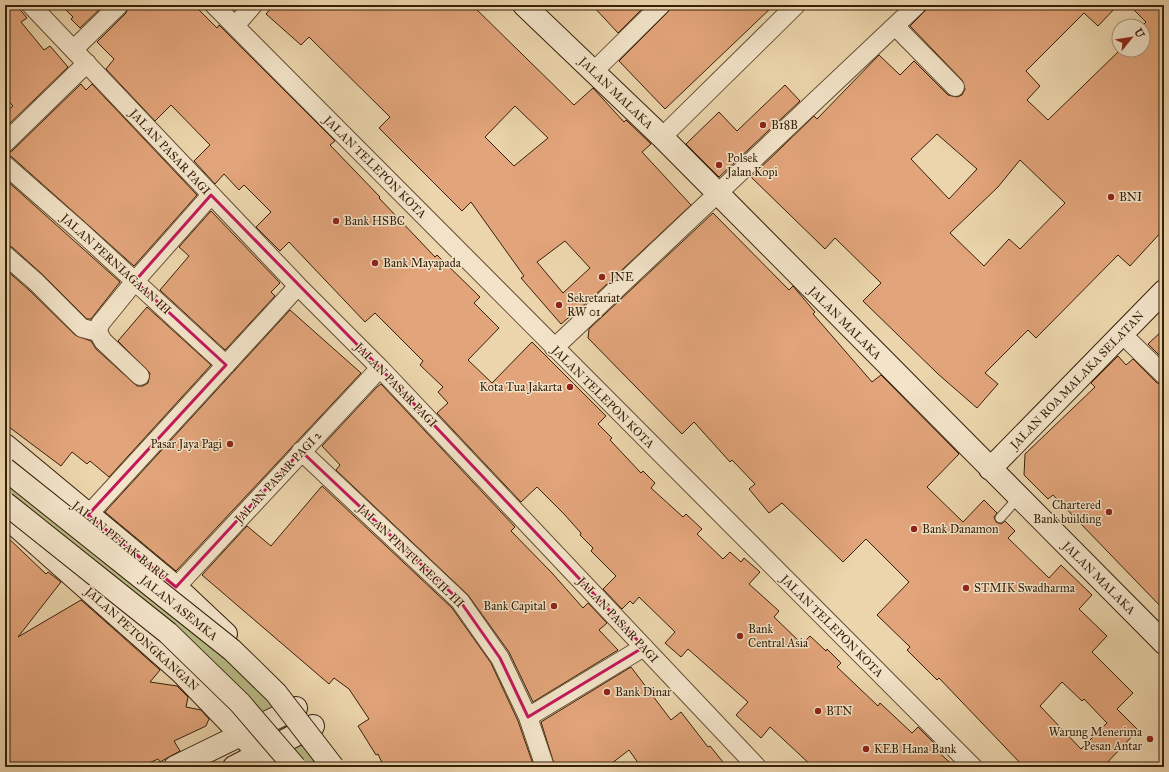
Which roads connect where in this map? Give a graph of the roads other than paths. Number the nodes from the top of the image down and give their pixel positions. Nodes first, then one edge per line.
1 (31, 5) edge
2 (119, 5) edge
3 (214, 5) edge
4 (254, 5) edge
5 (524, 5) edge
6 (661, 5) edge
7 (796, 5) edge
8 (917, 5) edge
9 (235, 26) junction
10 (895, 26) junction
11 (74, 49) junction
12 (87, 63) junction
13 (594, 71) junction
14 (955, 87) dead end
15 (662, 137) junction
16 (5, 143) edge
17 (5, 165) edge
18 (211, 195) junction
19 (718, 195) junction
20 (5, 255) edge
21 (135, 281) junction
22 (298, 286) junction
23 (1164, 291) edge
24 (98, 332) junction
25 (1122, 334) junction
26 (554, 348) junction
27 (226, 365) junction
28 (380, 368) junction
29 (1164, 375) edge
30 (140, 376) dead end
31 (5, 445) edge
32 (301, 451) junction
33 (5, 469) edge
34 (990, 469) junction
35 (1018, 498) junction
36 (5, 503) edge
37 (88, 515) junction
38 (5, 516) edge
39 (1000, 518) dead end
40 (176, 587) junction
41 (1164, 643) edge
42 (644, 647) junction
43 (296, 708) junction
44 (528, 717) junction
45 (312, 726) junction
46 (242, 735) junction
47 (267, 761) edge
48 (175, 767) edge
49 (234, 767) edge
50 (295, 767) edge
51 (333, 767) edge
52 (339, 767) edge
53 (545, 767) edge
54 (757, 767) edge
55 (973, 767) edge

1 - 11 street, JALAN PASAR PAGI
2 - 11 street
3 - 9 street, JALAN TELEPON KOTA
4 - 9 street
5 - 13 main road, JALAN MALAKA
6 - 13 street
7 - 15 street
8 - 10 street
9 - 26 street, JALAN TELEPON KOTA
10 - 14 street
10 - 19 street
11 - 12 street, JALAN PASAR PAGI
12 - 16 street
12 - 18 street, JALAN PASAR PAGI
13 - 15 main road, JALAN MALAKA
15 - 19 main road, JALAN MALAKA
17 - 21 street, JALAN PERNIAGAAN III
18 - 21 street
18 - 22 street, JALAN PASAR PAGI
19 - 26 street
19 - 34 main road, JALAN MALAKA
20 - 24 street
21 - 24 street
21 - 27 street, JALAN PERNIAGAAN III
22 - 27 street
22 - 28 street, JALAN PASAR PAGI
23 - 25 main road, JALAN ROA MALAKA SELATAN
24 - 30 street
25 - 29 street
25 - 34 main road, JALAN ROA MALAKA SELATAN
26 - 55 street, JALAN TELEPON KOTA
27 - 37 street
28 - 32 street, JALAN PASAR PAGI 2
28 - 42 street, JALAN PASAR PAGI
31 - 37 main road, JALAN PETAK BARU
32 - 40 street, JALAN PASAR PAGI 2
32 - 44 street, JALAN PINTU KECIL III
33 - 51 main road, JALAN ASEMKA, bridge
34 - 35 main road, JALAN MALAKA
35 - 39 lane
35 - 41 main road, JALAN MALAKA
36 - 50 main road, bridge
37 - 40 main road, JALAN PETAK BARU
38 - 46 main road, JALAN PETONGKANGAN
40 - 43 main road, JALAN PETAK BARU
42 - 44 street
42 - 54 street, JALAN PASAR PAGI
43 - 45 main road, JALAN PETAK BARU
43 - 46 main road
44 - 53 street, JALAN PINTU KECIL III
45 - 47 main road
45 - 52 main road, JALAN PETAK BARU
46 - 47 main road, JALAN PETONGKANGAN
46 - 48 main road
47 - 49 main road

